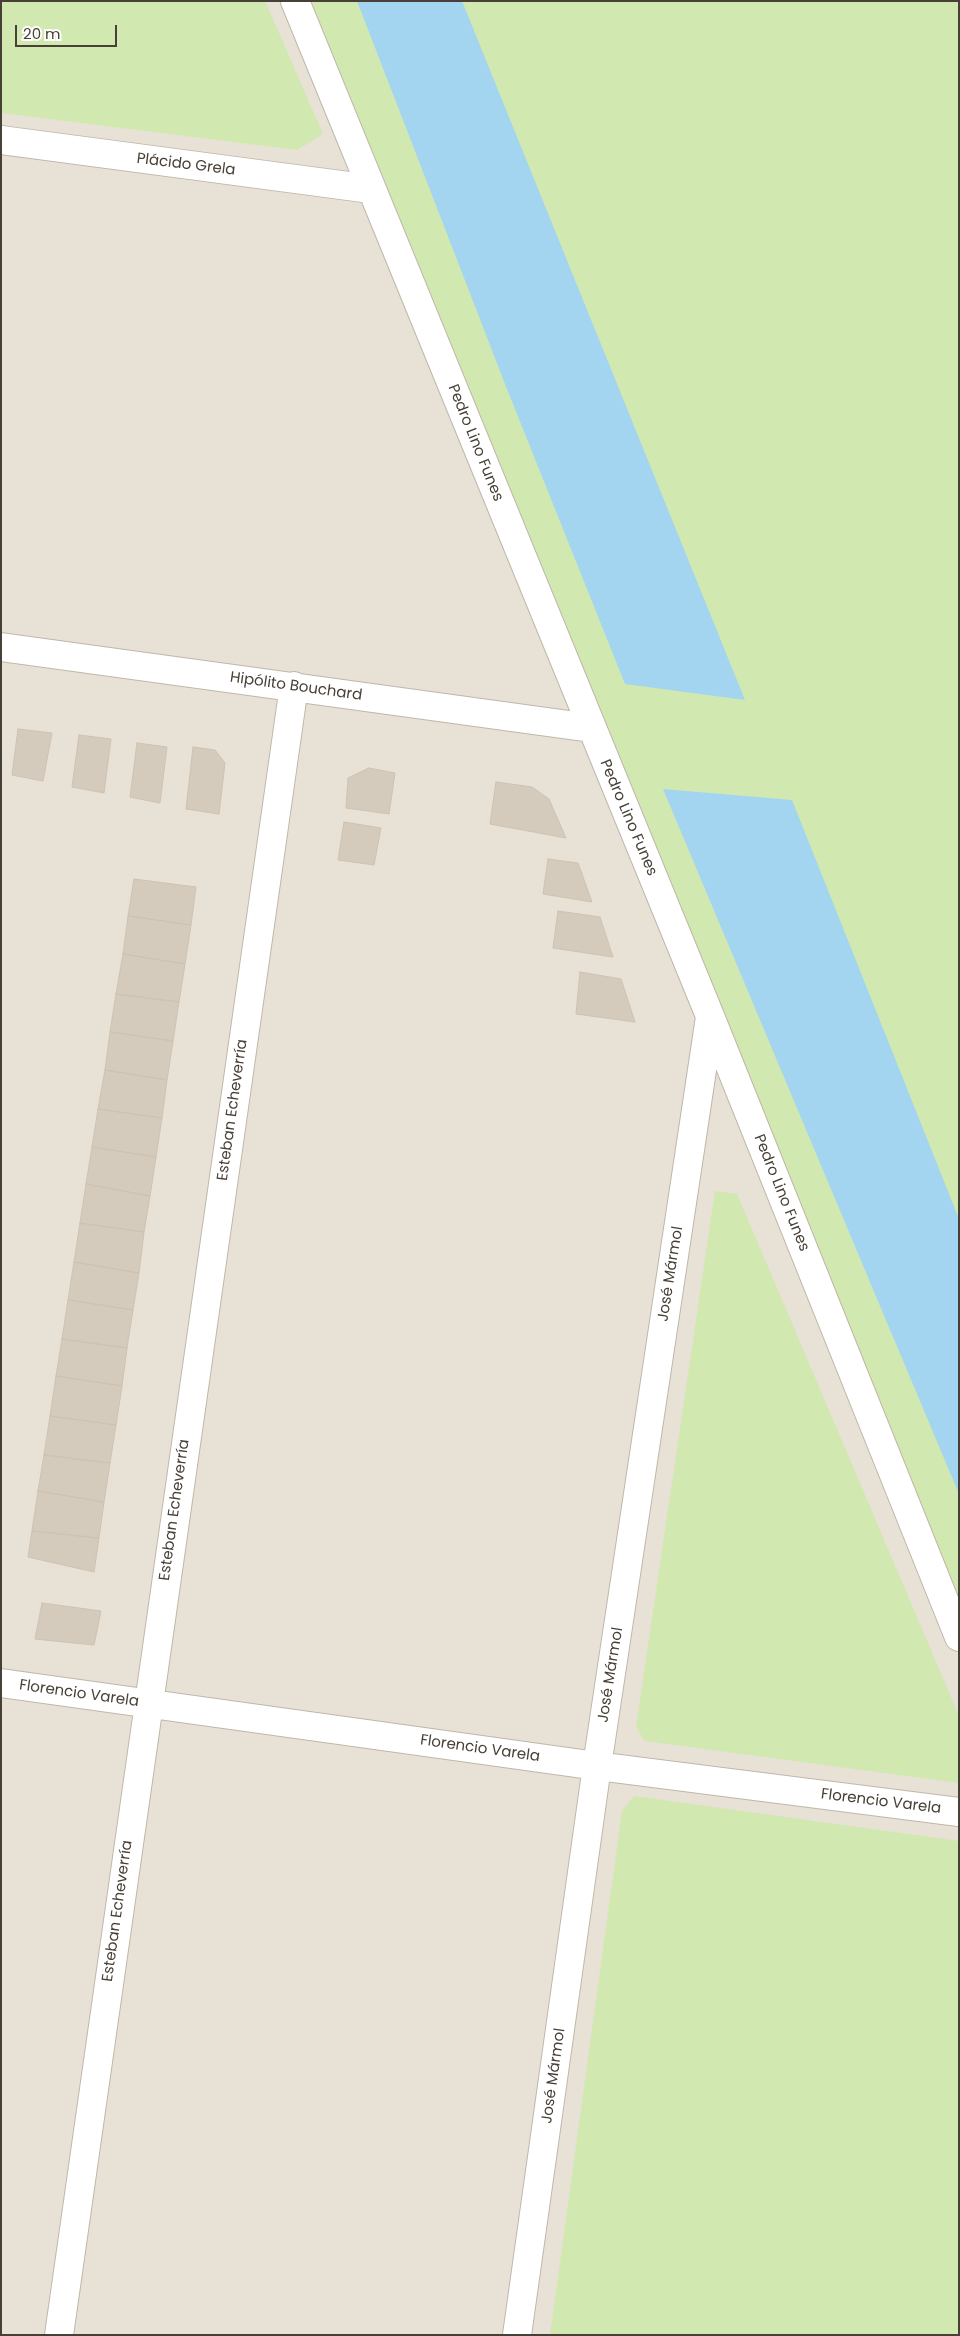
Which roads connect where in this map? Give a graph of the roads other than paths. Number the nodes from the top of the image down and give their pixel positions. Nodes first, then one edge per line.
1 (295, 1) edge
2 (1, 140) edge
3 (371, 189) junction
4 (1, 647) edge
5 (294, 686) junction
6 (591, 728) junction
7 (710, 1016) junction
8 (959, 1637) edge
9 (1, 1684) edge
10 (147, 1704) junction
11 (597, 1766) junction
12 (959, 1812) edge
13 (59, 2335) edge
14 (517, 2335) edge

1 - 3 street, Pedro Lino Funes
2 - 3 street, Plácido Grela
3 - 6 street, Pedro Lino Funes
4 - 5 street, Hipólito Bouchard
5 - 6 street, Hipólito Bouchard
5 - 10 street, Esteban Echeverría
6 - 7 street, Pedro Lino Funes
7 - 8 street, Pedro Lino Funes
7 - 11 street, José Mármol
9 - 10 street, Florencio Varela
10 - 11 street, Florencio Varela
10 - 13 street, Esteban Echeverría
11 - 12 street, Florencio Varela
11 - 14 street, José Mármol

